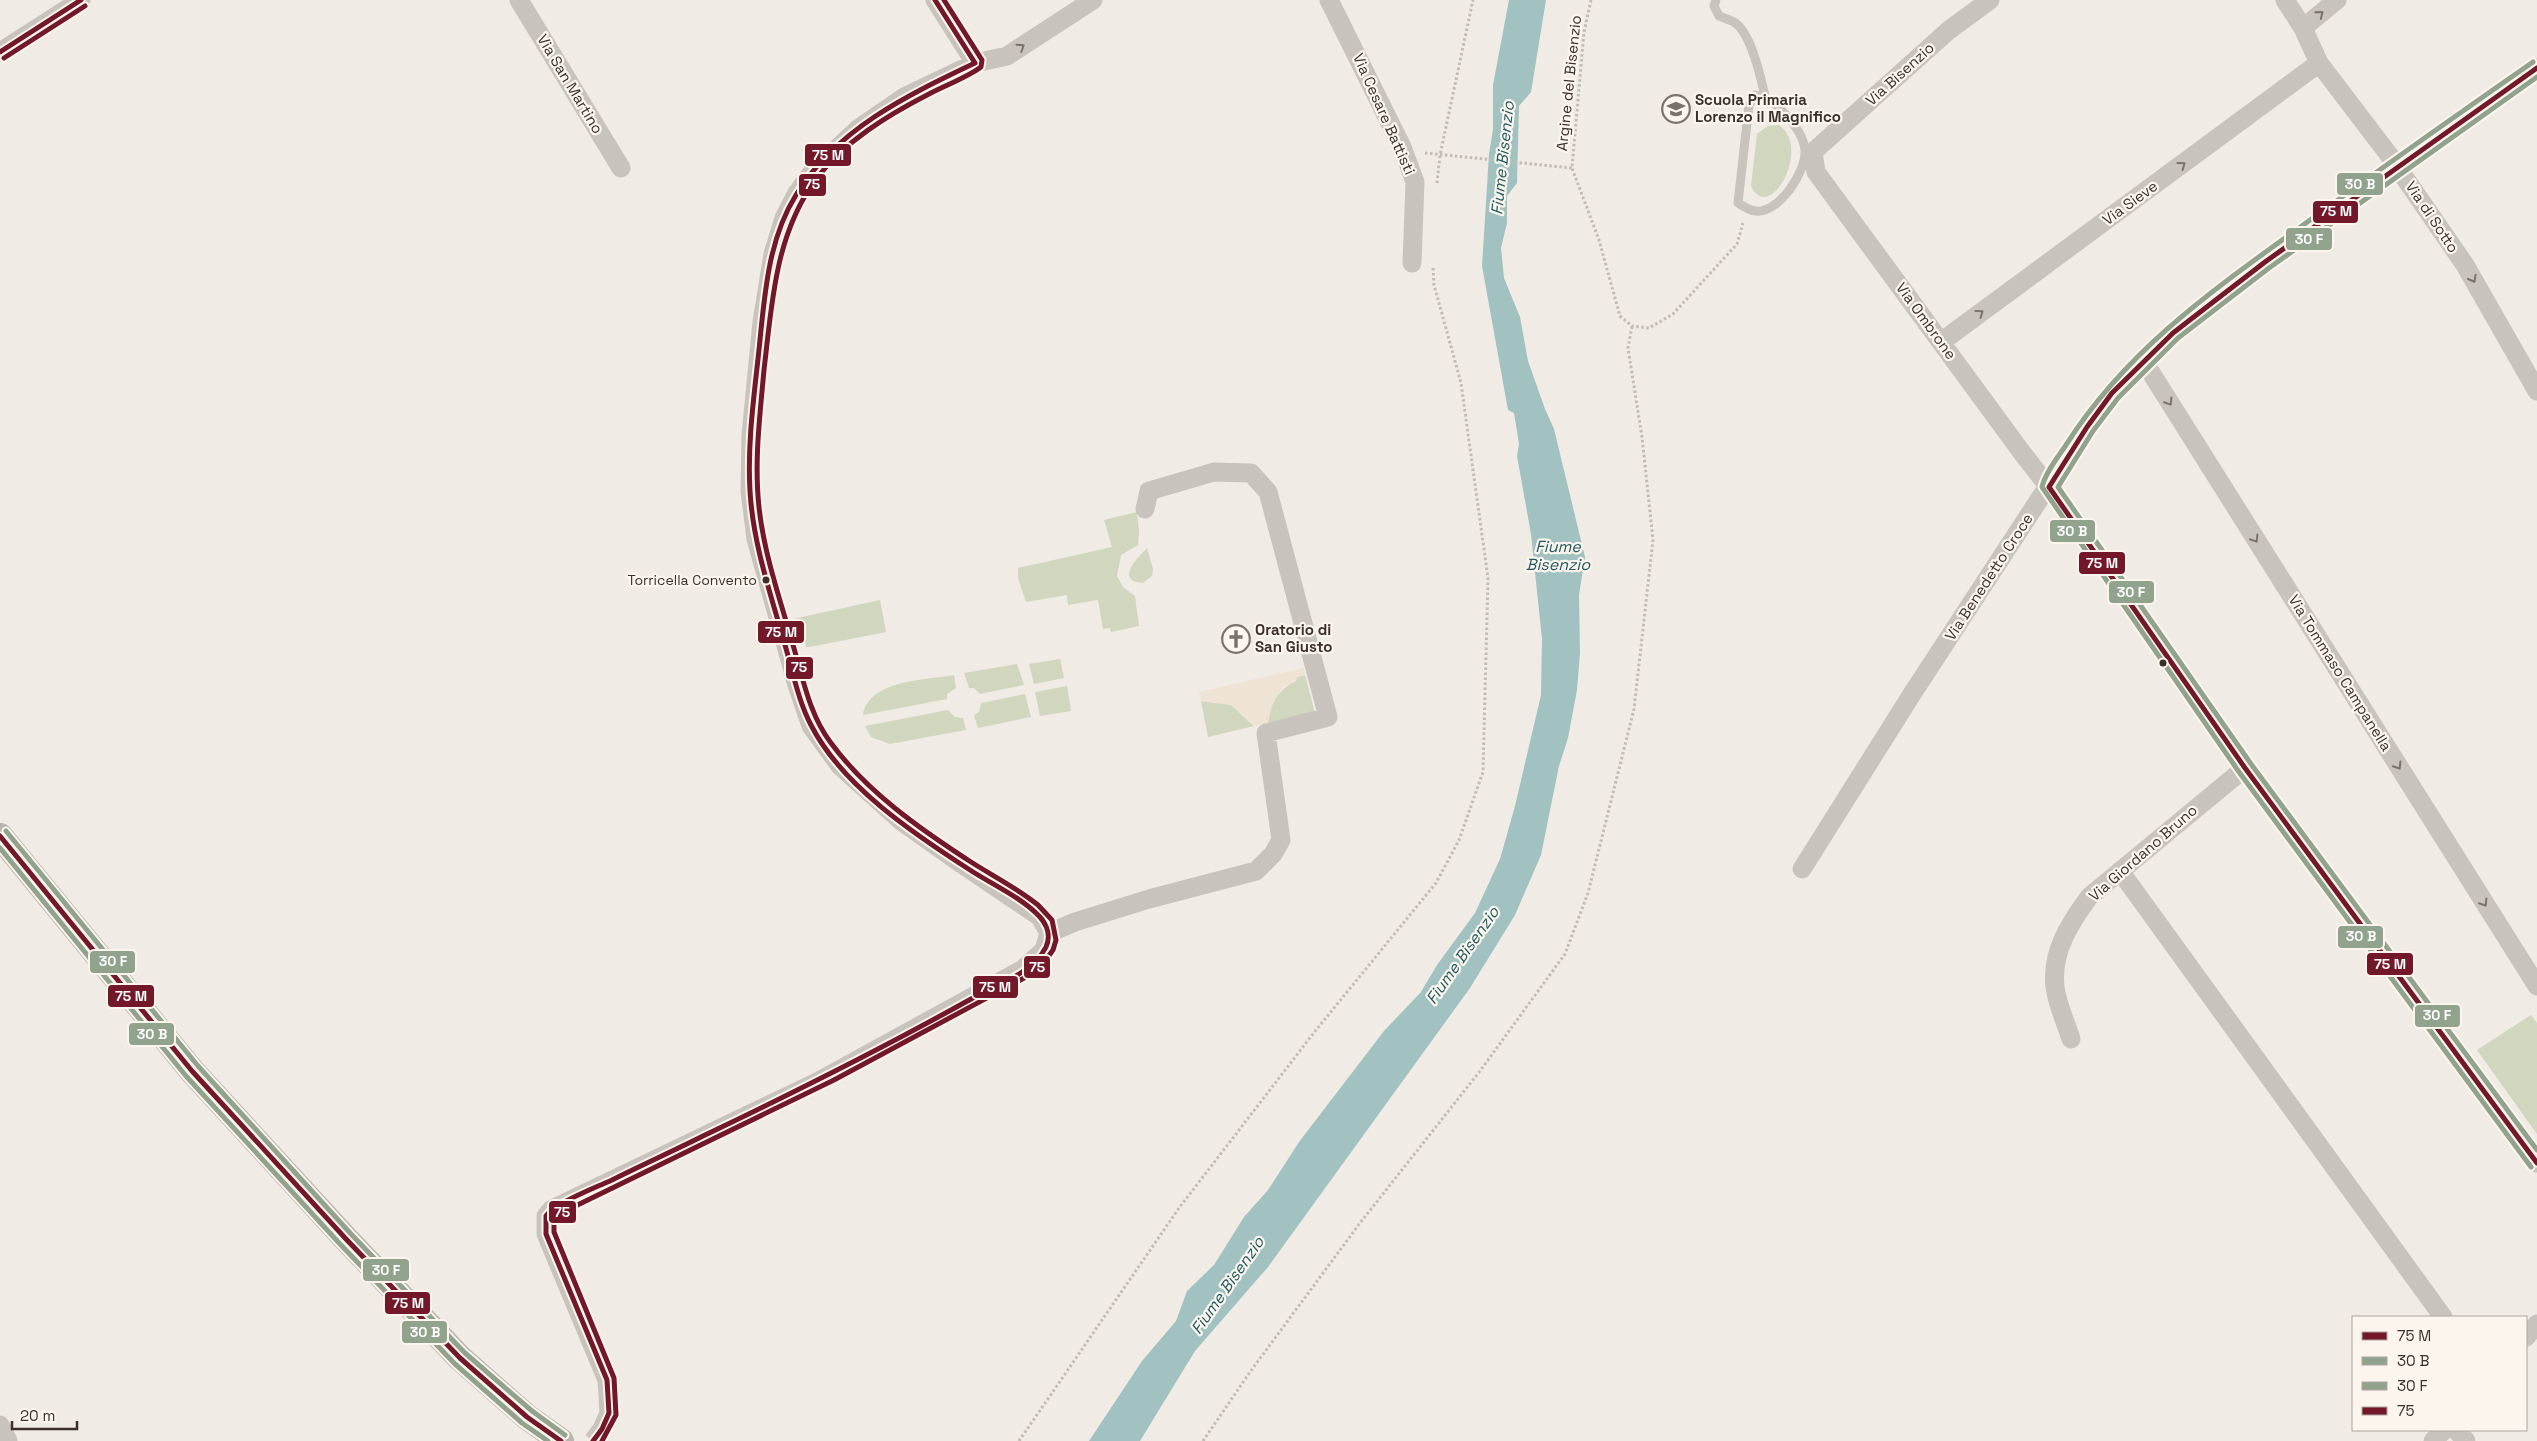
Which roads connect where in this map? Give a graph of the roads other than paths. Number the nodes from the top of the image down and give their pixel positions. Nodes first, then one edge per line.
1 (81, 0) edge
2 (519, 0) edge
3 (935, 0) edge
4 (1093, 0) edge
5 (1329, 0) edge
6 (1716, 0) edge
7 (1990, 0) edge
8 (2285, 0) edge
9 (2337, 0) edge
10 (2303, 28) junction
11 (0, 52) edge
12 (2320, 63) junction
13 (976, 64) junction
14 (2537, 68) edge
15 (1765, 96) junction
16 (1809, 151) junction
17 (2397, 166) junction
18 (621, 168) dead end
19 (1412, 263) dead end
20 (1941, 342) junction
21 (2143, 360) junction
22 (2537, 391) edge
23 (2049, 487) junction
24 (1145, 509) dead end
25 (2245, 768) junction
26 (0, 836) edge
27 (1802, 869) dead end
28 (2120, 871) junction
29 (1049, 933) junction
30 (2537, 986) edge
31 (2071, 1039) dead end
32 (2537, 1163) edge
33 (2442, 1316) edge
34 (2537, 1324) edge
35 (2527, 1336) edge
36 (0, 1425) edge
37 (602, 1429) tunnel mouth
38 (2443, 1431) edge
39 (2457, 1431) edge
40 (8, 1441) edge
41 (562, 1441) edge
42 (2433, 1441) edge
43 (2466, 1441) edge

1 - 11 street
2 - 18 street, Via San Martino
3 - 13 street
13 -> 4 street
5 - 19 street, Via Cesare Battisti
6 - 15 lane
7 - 16 street, Via Bisenzio
8 - 10 street, Via di Sotto
10 -> 9 street
10 - 12 street, Via di Sotto
12 - 17 street, Via di Sotto
20 -> 12 street, Via Sieve
13 - 29 street
14 - 17 street, Via Benedetto Croce
15 - 16 lane
15 - 16 lane
16 - 20 street, Via Ombrone
17 - 21 street, Via Benedetto Croce
17 -> 22 street, Via di Sotto
20 - 23 street, Via Ombrone
21 - 23 street, Via Benedetto Croce
21 -> 30 street, Via Tommaso Campanella
23 - 25 street
23 - 27 street, Via Benedetto Croce
24 - 29 street
25 - 28 street, Via Giordano Bruno
25 - 32 street
26 - 41 street
28 - 31 street, Via Giordano Bruno
28 - 33 street
29 - 37 street
34 - 35 street
36 - 40 street
38 - 42 street
39 - 43 street

